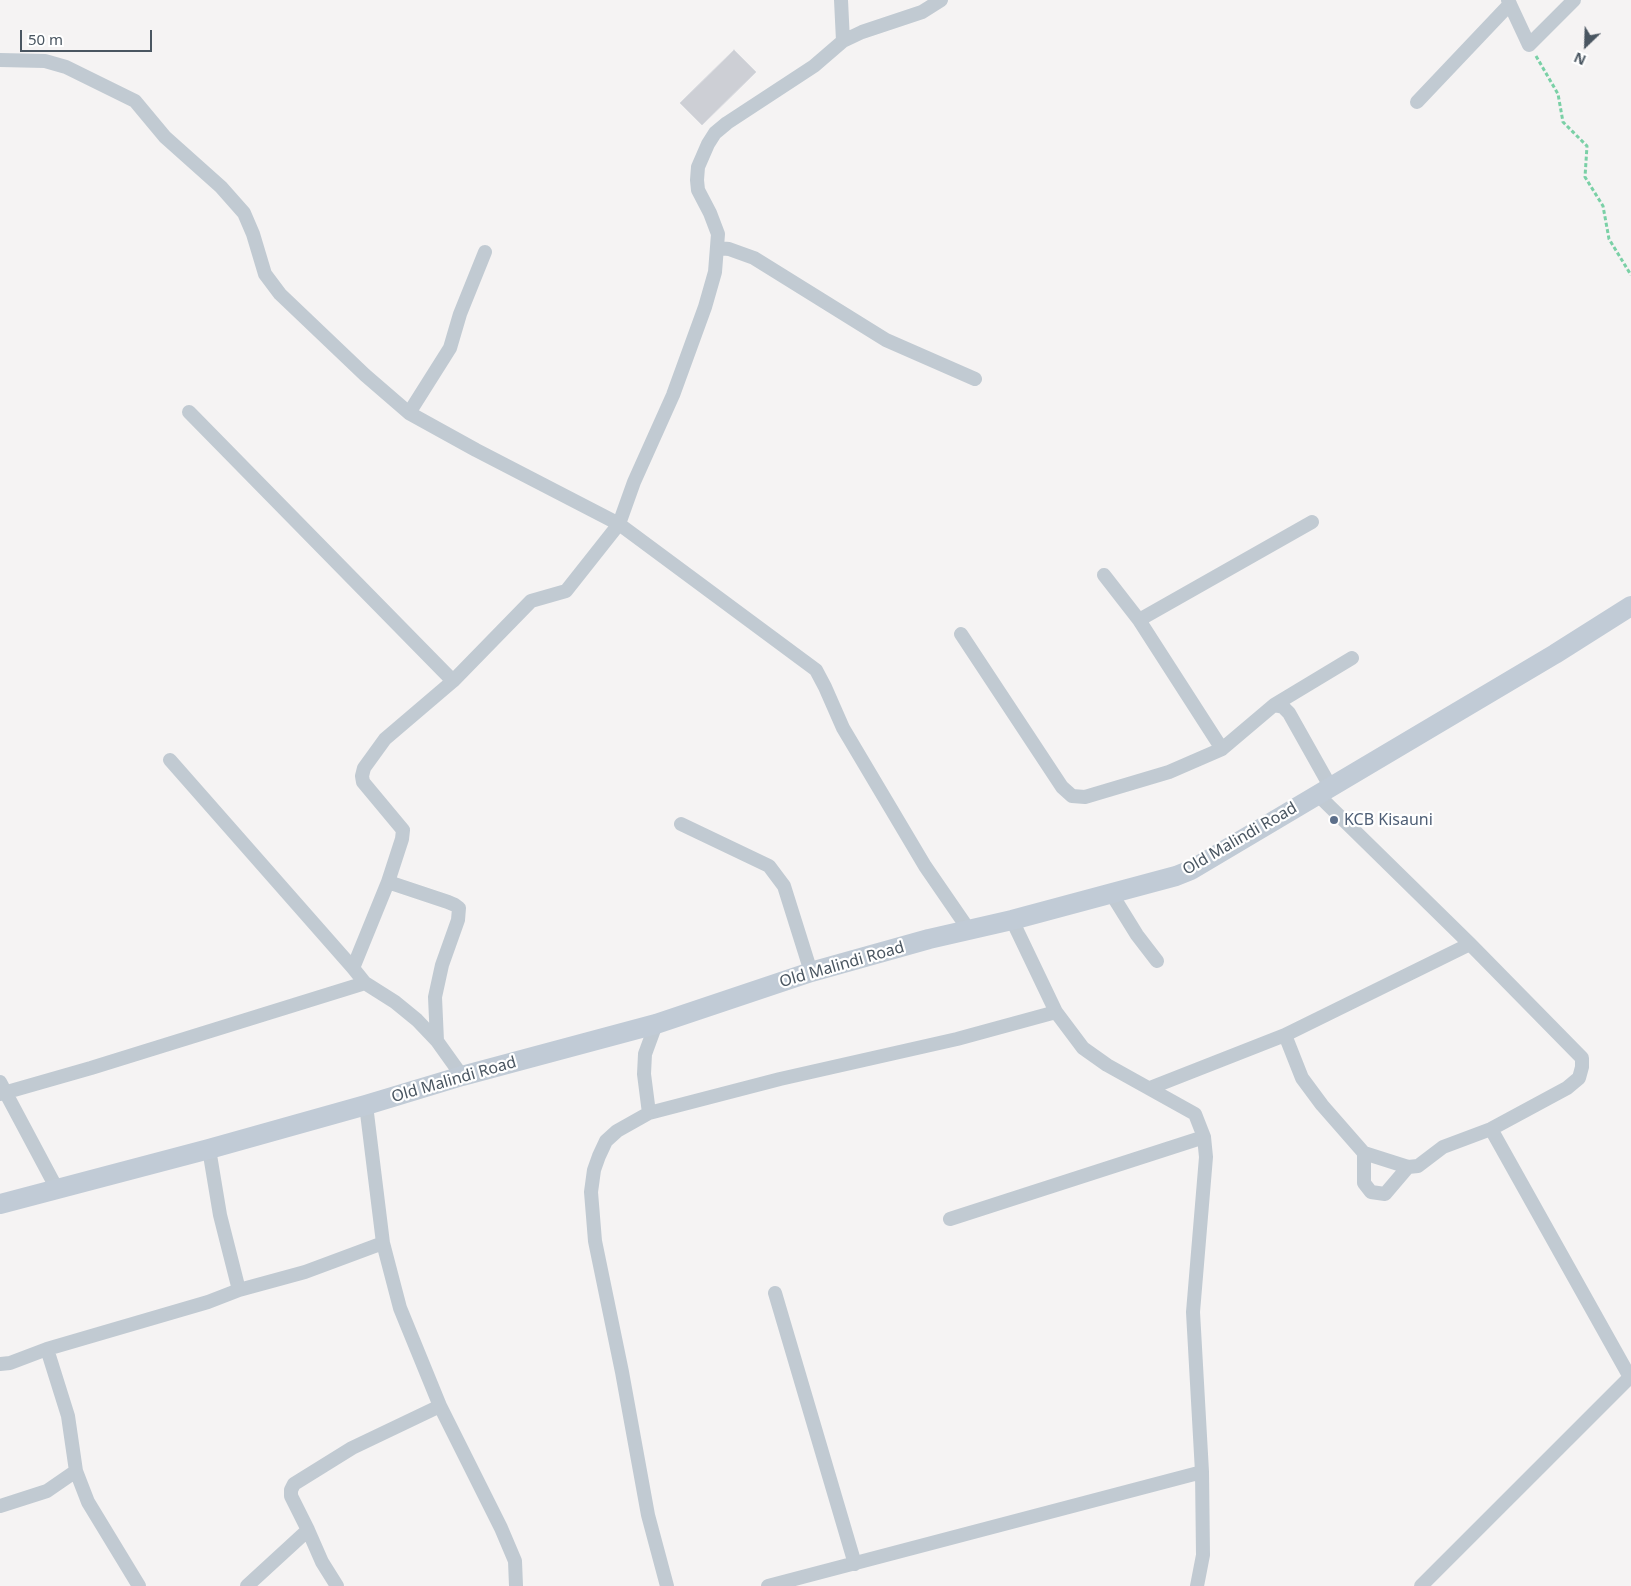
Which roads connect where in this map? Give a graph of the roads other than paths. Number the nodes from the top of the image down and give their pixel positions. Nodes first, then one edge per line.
1 (841, 0) edge
2 (941, 0) edge
3 (1574, 0) edge
4 (1509, 2) edge
5 (843, 41) junction
6 (0, 60) edge
7 (1417, 102) dead end
8 (718, 248) junction
9 (484, 252) dead end
10 (975, 379) dead end
11 (189, 412) dead end
12 (410, 413) junction
13 (1312, 522) dead end
14 (620, 524) junction
15 (1104, 575) dead end
16 (1631, 606) edge
17 (1139, 620) junction
18 (961, 634) dead end
19 (1352, 658) dead end
20 (453, 681) junction
21 (1274, 705) junction
22 (1222, 749) junction
23 (170, 760) dead end
24 (1324, 790) junction
25 (681, 824) dead end
26 (388, 882) junction
27 (1111, 893) junction
28 (1012, 920) junction
29 (969, 930) junction
30 (1470, 944) junction
31 (1157, 961) dead end
32 (353, 968) junction
33 (811, 972) junction
34 (365, 983) junction
35 (1056, 1012) junction
36 (656, 1024) junction
37 (1285, 1035) junction
38 (437, 1041) junction
39 (462, 1076) junction
40 (1150, 1088) junction
41 (2, 1089) edge
42 (366, 1106) junction
43 (649, 1113) junction
44 (1491, 1129) junction
45 (1204, 1137) junction
46 (210, 1149) junction
47 (1364, 1153) junction
48 (1408, 1167) junction
49 (56, 1189) junction
50 (0, 1204) edge
51 (950, 1219) dead end
52 (383, 1243) junction
53 (239, 1290) junction
54 (776, 1293) dead end
55 (47, 1349) junction
56 (0, 1364) edge
57 (1630, 1378) edge
58 (440, 1406) junction
59 (76, 1471) junction
60 (1202, 1472) junction
61 (0, 1506) edge
62 (308, 1530) junction
63 (855, 1564) junction
64 (139, 1586) edge
65 (247, 1586) edge
66 (337, 1586) edge
67 (516, 1586) edge
68 (667, 1586) edge
69 (768, 1586) edge
70 (1197, 1586) edge
71 (1421, 1586) edge

1 - 5 street
2 - 5 street
3 - 4 street
4 - 7 street
5 - 8 street
6 - 12 street
8 - 10 street
8 - 14 street
9 - 12 street
11 - 20 street
12 - 14 street
13 - 17 street
14 - 20 street
14 - 29 street
15 - 17 street
16 - 24 main road, Old Malindi Road
17 - 22 street
18 - 22 street
19 - 21 street
20 - 26 street
21 - 22 street
21 - 24 street
23 - 32 street
24 - 27 main road, Old Malindi Road
24 - 30 street
25 - 33 street
26 - 32 street
26 - 38 street
27 - 28 main road, Old Malindi Road
27 - 31 street
28 - 29 main road, Old Malindi Road
28 - 35 street
29 - 33 main road, Old Malindi Road
30 - 37 street
30 - 44 street
32 - 34 street
33 - 36 main road, Old Malindi Road
34 - 38 street
34 - 41 street
35 - 40 street
35 - 43 street
36 - 39 main road, Old Malindi Road
36 - 43 street
37 - 40 street
37 - 47 street
38 - 39 street
39 - 42 main road, Old Malindi Road
40 - 45 street
41 - 49 street
42 - 46 main road, Old Malindi Road
42 - 52 street
43 - 68 street
44 - 48 street
44 - 57 street
45 - 51 street
45 - 60 street
46 - 49 main road, Old Malindi Road
46 - 53 street
47 - 48 street
47 - 48 street
49 - 50 main road, Old Malindi Road
52 - 53 street
52 - 58 street
53 - 55 street
54 - 63 street
55 - 56 street
55 - 59 street
57 - 71 street
58 - 62 street
58 - 67 street
59 - 61 street
59 - 64 street
60 - 63 street
60 - 70 street
62 - 65 street
62 - 66 street
63 - 69 street

